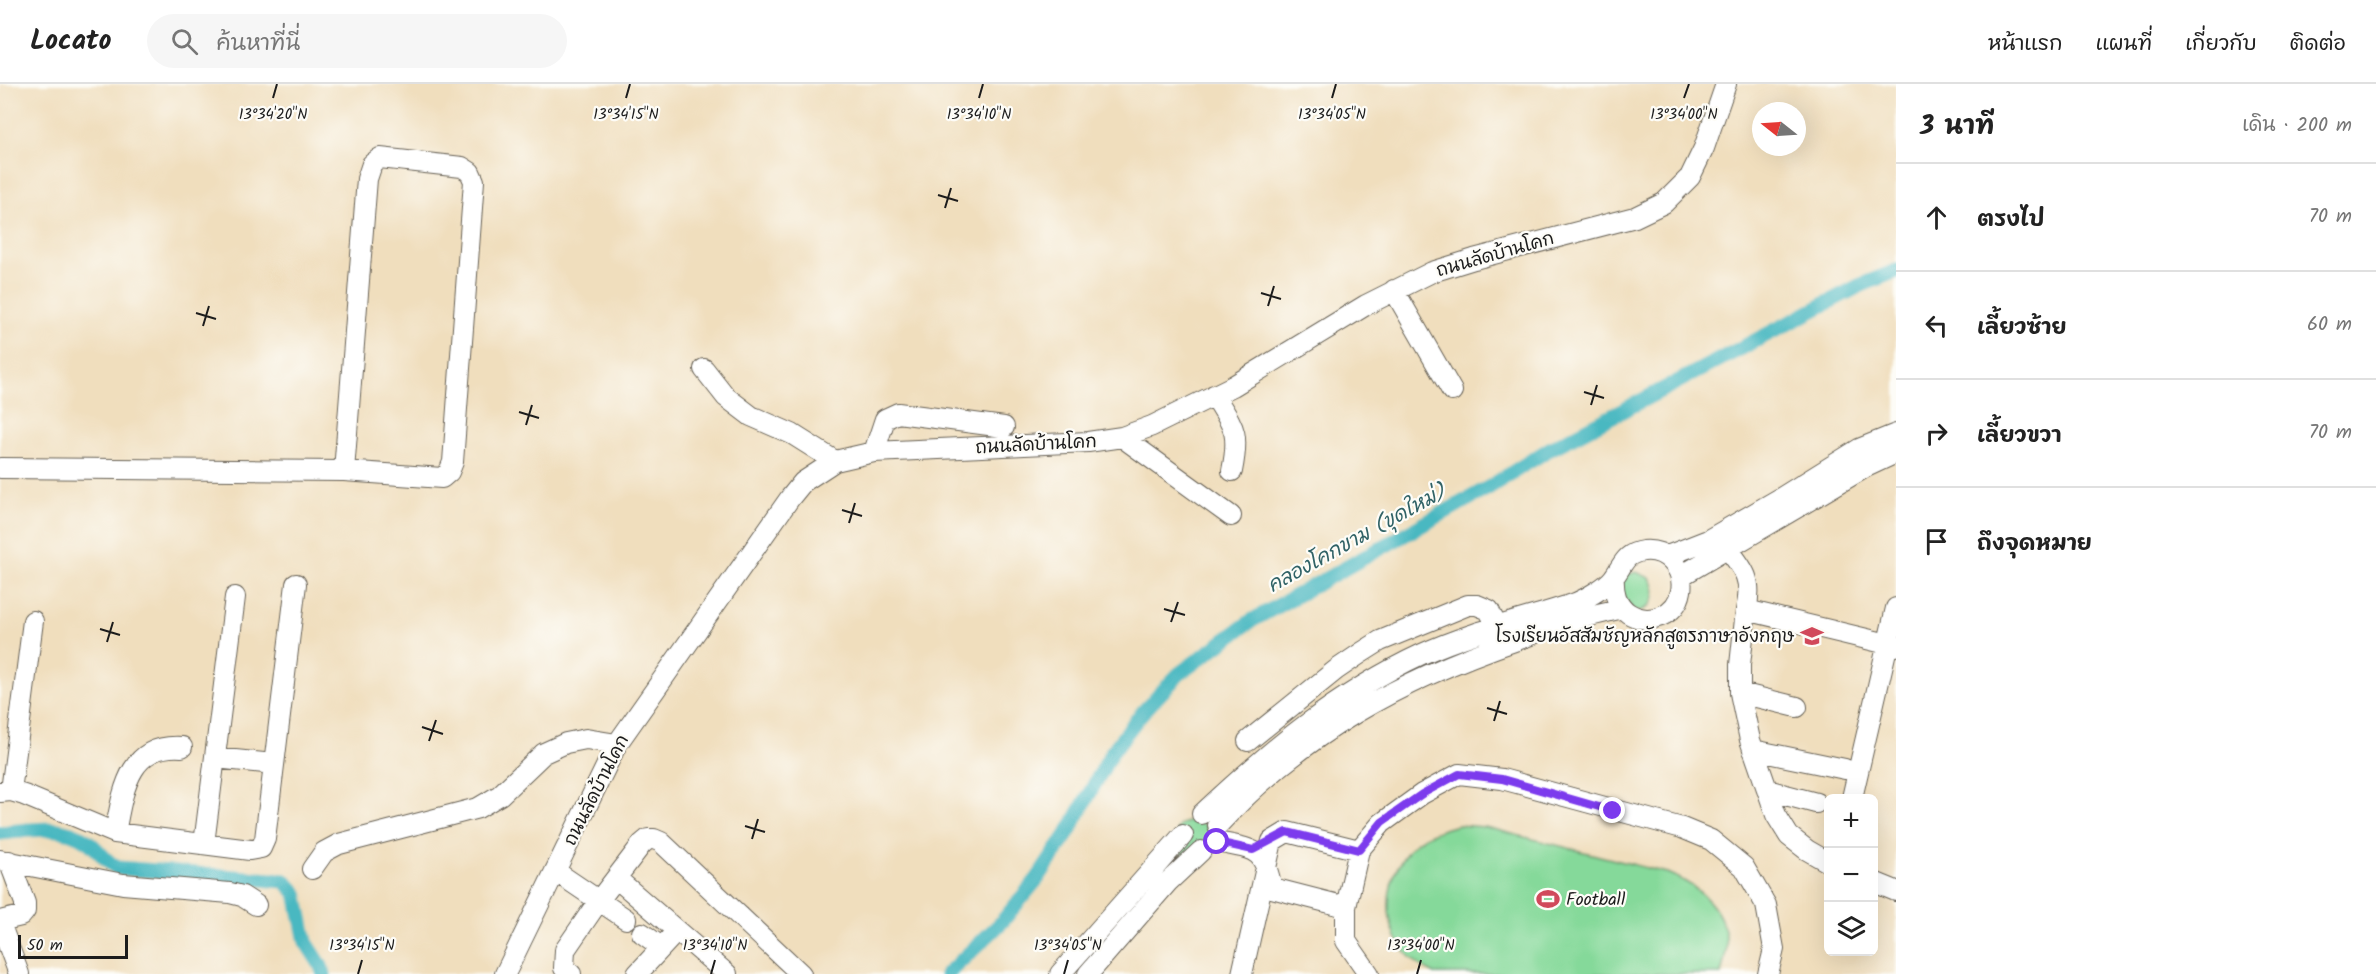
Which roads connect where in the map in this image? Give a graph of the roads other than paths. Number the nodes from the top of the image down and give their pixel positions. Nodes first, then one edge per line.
1 (1726, 84) edge
2 (1394, 290) junction
3 (704, 369) dead end
4 (1452, 391) dead end
5 (1214, 395) junction
6 (1004, 427) dead end
7 (1896, 435) edge
8 (1122, 437) junction
9 (874, 452) junction
10 (1896, 453) edge
11 (835, 461) junction
12 (0, 468) edge
13 (344, 471) junction
14 (1232, 471) dead end
15 (1231, 516) dead end
16 (1727, 548) junction
17 (1667, 556) junction
18 (1681, 576) junction
19 (1614, 577) junction
20 (296, 584) dead end
21 (235, 597) dead end
22 (1622, 608) junction
23 (1896, 608) edge
24 (1746, 610) junction
25 (33, 621) dead end
26 (1497, 627) junction
27 (1892, 645) edge
28 (1740, 693) junction
29 (1299, 701) junction
30 (1797, 707) dead end
31 (1312, 719) junction
32 (1248, 741) dead end
33 (617, 744) junction
34 (182, 747) dead end
35 (1753, 750) junction
36 (215, 758) junction
37 (274, 764) junction
38 (1845, 769) dead end
39 (1767, 790) junction
40 (6, 792) edge
41 (1853, 794) edge
42 (1816, 803) dead end
43 (1212, 832) junction
44 (115, 833) junction
45 (1183, 835) junction
46 (1272, 841) junction
47 (204, 844) junction
48 (1245, 848) junction
49 (1359, 850) junction
50 (5, 860) edge
51 (1824, 860) edge
52 (1267, 865) junction
53 (312, 869) dead end
54 (555, 871) junction
55 (616, 878) junction
56 (1878, 884) edge
57 (1896, 891) edge
58 (600, 899) junction
59 (256, 905) dead end
60 (1346, 907) junction
61 (626, 919) dead end
62 (0, 922) edge
63 (677, 931) junction
64 (642, 933) dead end
65 (661, 947) junction
66 (19, 974) edge
67 (505, 974) edge
68 (571, 974) edge
69 (637, 974) edge
70 (727, 974) edge
71 (801, 974) edge
72 (1060, 974) edge
73 (1088, 974) edge
74 (1242, 974) edge
75 (1369, 974) edge
76 (1768, 974) edge

1 - 2 street, ถนนลัดบ้านโคก
2 - 4 street
2 - 5 street, ถนนลัดบ้านโคก
3 - 11 street
5 - 8 street, ถนนลัดบ้านโคก
5 - 14 street
6 - 9 street
7 - 17 street
8 - 9 street, ถนนลัดบ้านโคก
8 - 15 street
9 - 11 street, ถนนลัดบ้านโคก
10 - 16 street
11 - 33 street, ถนนลัดบ้านโคก
12 - 13 street
13 - 13 street
16 - 18 street
16 - 24 street
17 - 18 street
17 - 19 street
18 - 22 street
19 - 22 street
19 - 26 street
20 - 37 street
21 - 36 street
22 - 43 street
23 - 27 street
24 - 27 street
24 - 28 street
25 - 40 street
26 - 29 street
26 - 31 street
27 - 41 street
28 - 30 street
28 - 35 street
29 - 31 street
29 - 32 street
31 - 43 street
33 - 53 street
33 - 54 street, ถนนลัดบ้านโคก
34 - 44 street
35 - 38 street
35 - 39 street
36 - 37 street
36 - 47 street
37 - 47 street
39 - 42 street
39 - 51 street
40 - 44 street
43 - 45 street
43 - 45 street
43 - 48 street
43 - 73 street
44 - 47 street
45 - 72 street
46 - 48 street
46 - 49 street
46 - 52 street
48 - 52 street
49 - 60 street
49 - 76 street
50 - 59 street
50 - 62 street
52 - 60 street
52 - 74 street
54 - 58 street
54 - 67 street, ถนนลัดบ้านโคก
55 - 58 street
55 - 63 street
55 - 71 street
56 - 57 street
58 - 61 street
58 - 68 street
60 - 75 street
62 - 66 street
63 - 65 street
63 - 70 street
64 - 65 street
65 - 69 street

